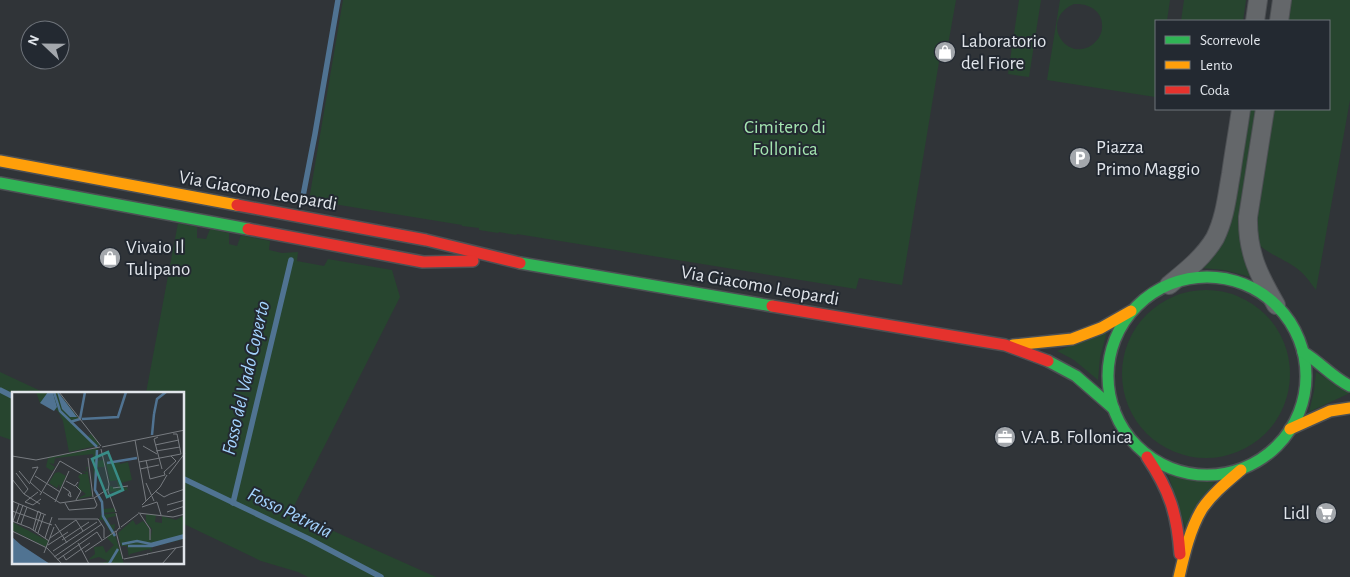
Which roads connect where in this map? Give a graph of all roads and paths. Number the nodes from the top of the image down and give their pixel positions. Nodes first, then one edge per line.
1 (1258, 0) edge
2 (1282, 0) edge
3 (1255, 20) edge
4 (1279, 20) edge
5 (1241, 110) edge
6 (1265, 110) edge
7 (0, 161) edge
8 (0, 183) edge
9 (508, 261) junction
10 (1169, 285) junction
11 (1276, 306) junction
12 (1135, 309) junction
13 (1005, 346) junction
14 (1303, 352) junction
15 (1350, 386) edge
16 (1350, 408) edge
17 (1114, 409) junction
18 (1290, 429) junction
19 (1144, 452) junction
20 (1242, 469) junction
21 (1180, 573) edge

1 - 3 street
2 - 4 street
5 - 10 street
6 - 11 street
7 - 9 main road, Via Giacomo Leopardi
8 - 9 main road, Via Giacomo Leopardi
9 - 13 main road, Via Giacomo Leopardi
10 - 11 main road, Via Giacomo Leopardi
10 - 12 main road, Via Giacomo Leopardi
11 - 14 main road, Via Giacomo Leopardi
12 - 13 main road, Via Giacomo Leopardi
12 - 17 main road, Via Giacomo Leopardi
13 - 17 main road, Via Giacomo Leopardi
14 - 15 main road
14 - 18 main road, Via Giacomo Leopardi
16 - 18 main road, Via Giacomo Leopardi
17 - 19 main road, Via Giacomo Leopardi
18 - 20 main road, Via Giacomo Leopardi
19 - 20 main road, Via Giacomo Leopardi
19 - 21 main road
20 - 21 main road

